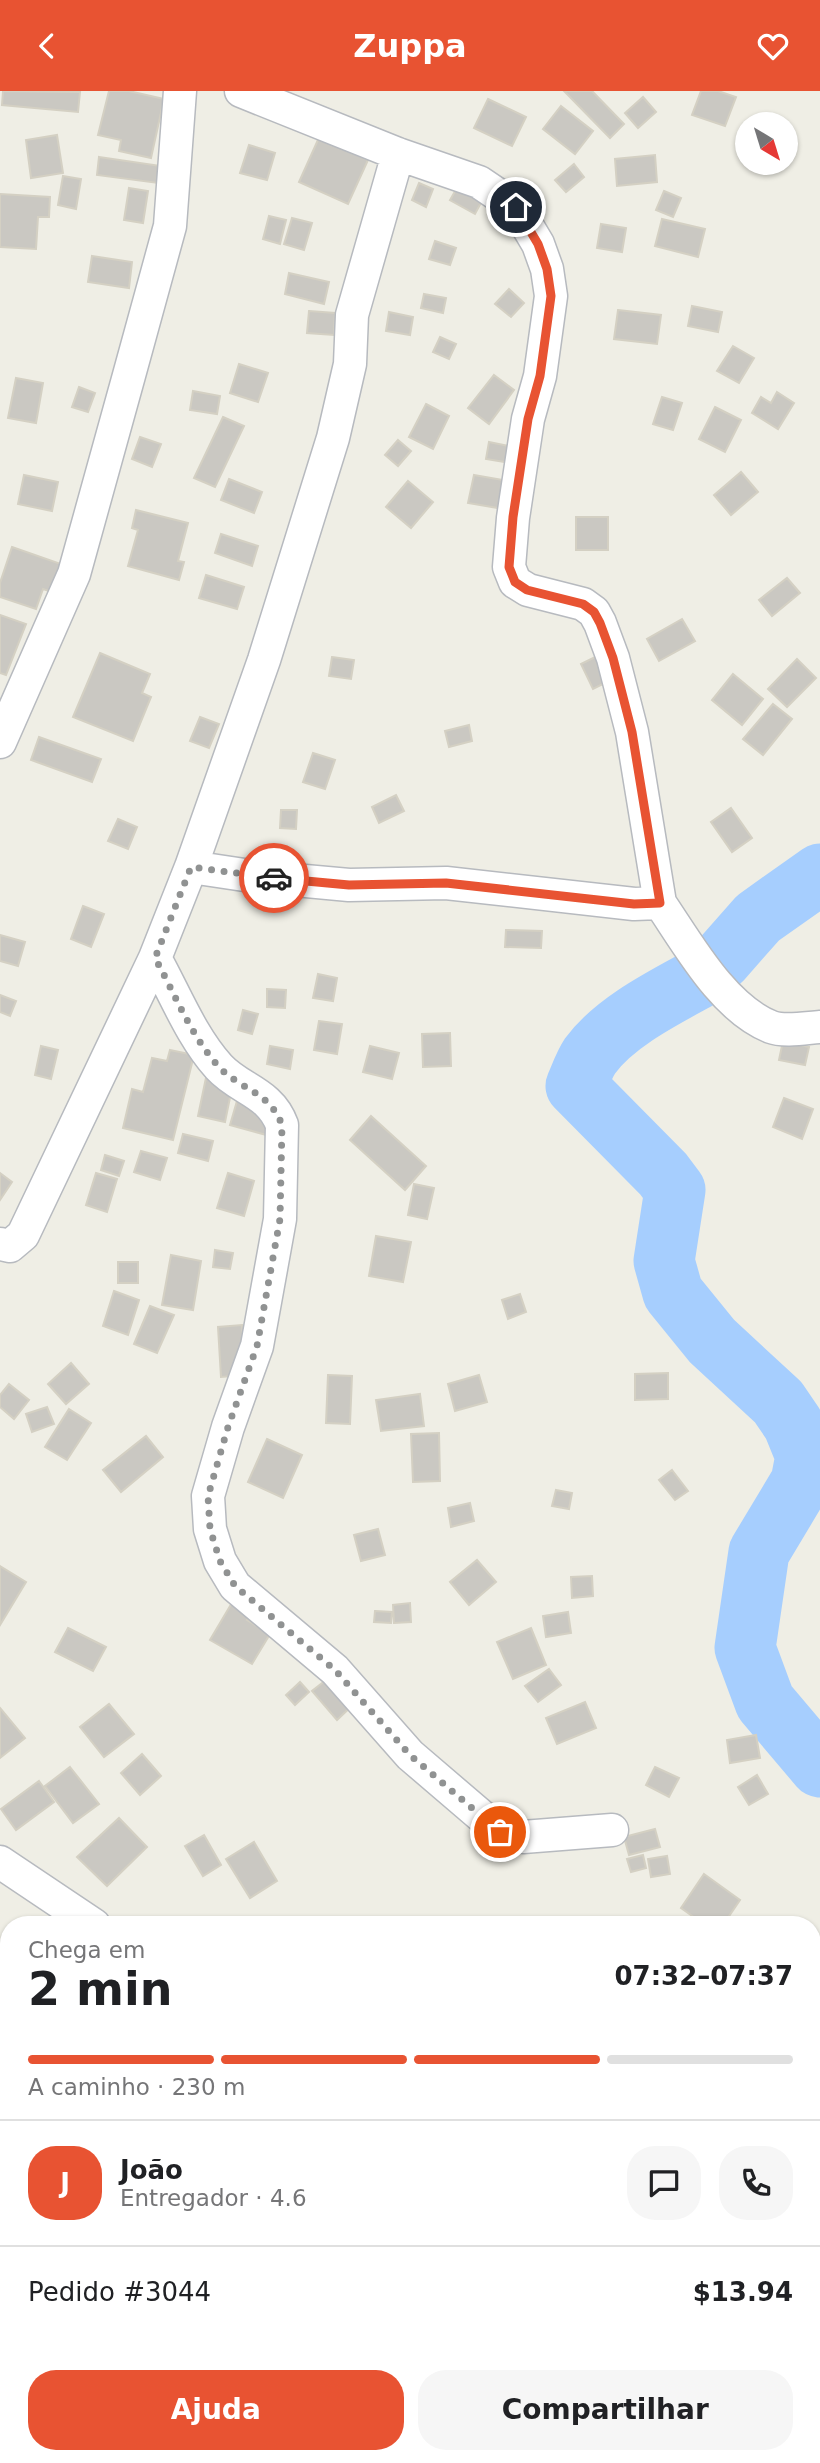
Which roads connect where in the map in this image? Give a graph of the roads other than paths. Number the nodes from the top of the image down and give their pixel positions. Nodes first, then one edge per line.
1 (180, 91) edge
2 (241, 91) edge
3 (398, 154) junction
4 (0, 742) edge
5 (191, 867) junction
6 (660, 903) junction
7 (155, 958) junction
8 (820, 1027) edge
9 (0, 1244) edge
10 (612, 1830) dead end
11 (0, 1862) edge
12 (81, 1916) edge

1 - 4 street
2 - 3 street
3 - 5 street
3 - 6 street
5 - 6 street
5 - 7 street
6 - 8 street
7 - 9 street
7 - 10 street
11 - 12 street

